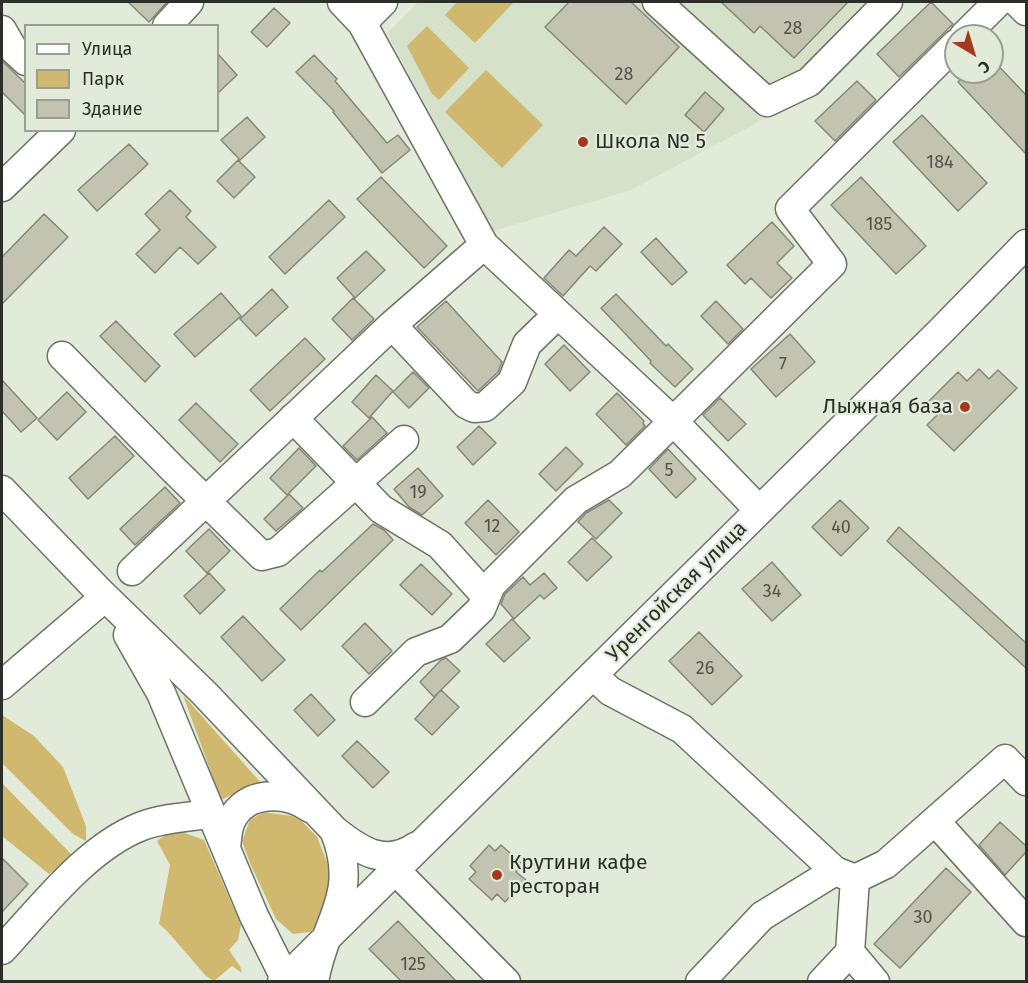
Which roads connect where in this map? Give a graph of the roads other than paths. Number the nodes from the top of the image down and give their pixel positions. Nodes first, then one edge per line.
1 (189, 2) edge
2 (342, 2) edge
3 (383, 2) edge
4 (657, 2) edge
5 (888, 2) edge
6 (998, 2) edge
7 (1017, 2) edge
8 (1026, 11) edge
9 (362, 22) junction
10 (169, 24) edge
11 (976, 24) edge
12 (2, 30) edge
13 (944, 56) edge
14 (24, 59) edge
15 (59, 132) edge
16 (2, 187) edge
17 (1026, 244) edge
18 (484, 245) junction
19 (558, 314) junction
20 (392, 325) junction
21 (62, 356) dead end
22 (293, 418) junction
23 (674, 422) junction
24 (404, 440) dead end
25 (355, 484) junction
26 (2, 490) edge
27 (205, 501) junction
28 (759, 510) junction
29 (132, 571) dead end
30 (486, 596) junction
31 (105, 597) junction
32 (593, 675) junction
33 (2, 686) edge
34 (365, 702) dead end
35 (1026, 780) edge
36 (210, 814) junction
37 (935, 821) junction
38 (329, 824) junction
39 (429, 837) junction
40 (226, 849) junction
41 (395, 870) junction
42 (845, 875) junction
43 (254, 916) junction
44 (1026, 922) edge
45 (325, 939) junction
46 (2, 950) edge
47 (850, 952) junction
48 (285, 981) edge
49 (314, 981) edge
50 (506, 981) edge
51 (700, 981) edge
52 (822, 981) edge
53 (875, 981) edge

1 - 10 street
2 - 9 street
3 - 9 street
4 - 5 street
6 - 11 street
7 - 8 street
9 - 18 street
12 - 14 street
13 - 23 street
15 - 16 street
17 - 28 street, Уренгойская улица
18 - 19 street
18 - 20 street
19 - 20 street
19 - 23 street
20 - 22 street
21 - 27 street
22 - 25 street
22 - 27 street
23 - 28 street
23 - 30 street
24 - 25 street
25 - 27 street
25 - 30 street
26 - 31 street
27 - 29 street
28 - 32 street, Уренгойская улица
30 - 34 street
31 - 33 street
31 - 36 street
31 - 38 street
32 - 39 street, Уренгойская улица
32 - 42 street
35 - 37 street
36 - 40 street
36 - 46 street
37 - 42 street
37 - 44 street
38 - 39 street
38 - 40 street
38 - 45 street
39 - 41 street, Уренгойская улица
40 - 43 street
41 - 45 street, Уренгойская улица
41 - 50 street
42 - 47 street
42 - 51 street
43 - 45 street
43 - 48 street
45 - 48 street, Уренгойская улица
45 - 49 street
47 - 52 street
47 - 53 street

